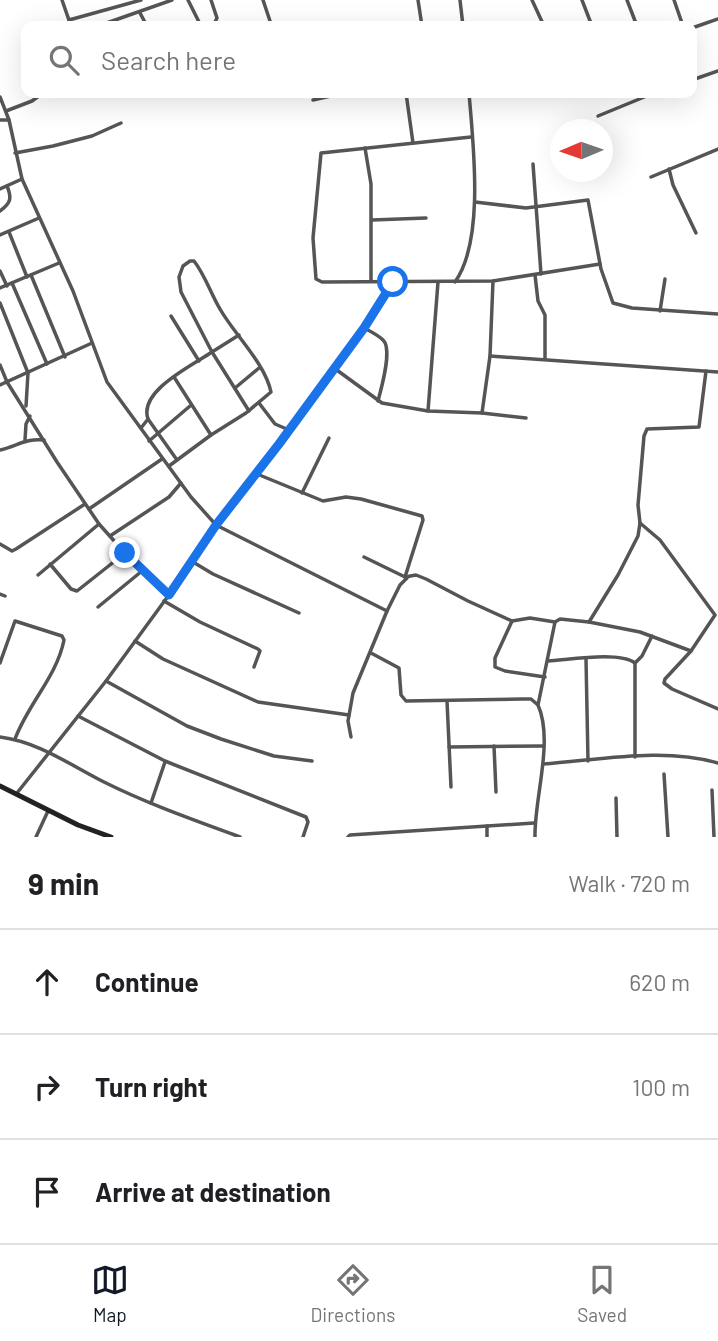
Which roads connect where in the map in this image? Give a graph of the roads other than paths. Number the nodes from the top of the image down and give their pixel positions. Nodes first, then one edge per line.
1 (62, 0) edge
2 (141, 0) edge
3 (188, 0) edge
4 (211, 0) edge
5 (263, 0) edge
6 (418, 0) edge
7 (460, 0) edge
8 (532, 0) edge
9 (582, 0) edge
10 (626, 0) edge
11 (674, 0) edge
12 (169, 1) edge
13 (120, 7) junction
14 (139, 12) junction
15 (124, 19) junction
16 (718, 19) edge
17 (69, 20) joint
18 (117, 21) edge
19 (144, 21) edge
20 (198, 21) edge
21 (216, 21) edge
22 (270, 21) edge
23 (421, 21) edge
24 (462, 21) edge
25 (542, 21) edge
26 (590, 21) edge
27 (635, 21) edge
28 (681, 21) edge
29 (697, 26) edge
30 (718, 71) edge
31 (697, 78) edge
32 (0, 97) edge
33 (35, 98) edge
34 (322, 98) edge
35 (407, 98) edge
36 (469, 98) edge
37 (642, 98) edge
38 (313, 100) dead end
39 (6, 111) junction
40 (598, 116) dead end
41 (0, 120) edge
42 (9, 120) junction
43 (121, 123) dead end
44 (471, 137) junction
45 (413, 143) junction
46 (366, 148) junction
47 (718, 149) edge
48 (15, 153) junction
49 (533, 164) dead end
50 (669, 169) junction
51 (652, 177) dead end
52 (22, 179) junction
53 (7, 186) junction
54 (0, 189) edge
55 (475, 202) junction
56 (535, 207) junction
57 (0, 211) edge
58 (39, 218) junction
59 (425, 218) dead end
60 (372, 220) junction
61 (9, 232) junction
62 (696, 233) dead end
63 (0, 235) edge
64 (60, 262) junction
65 (600, 264) junction
66 (0, 271) edge
67 (461, 273) junction
68 (541, 274) junction
69 (535, 275) junction
70 (29, 276) junction
71 (665, 279) dead end
72 (371, 281) junction
73 (493, 281) junction
74 (393, 282) junction
75 (438, 282) junction
76 (455, 282) junction
77 (463, 282) junction
78 (9, 285) junction
79 (0, 288) edge
80 (0, 303) edge
81 (660, 311) junction
82 (718, 314) edge
83 (171, 316) dead end
84 (364, 328) junction
85 (239, 335) junction
86 (92, 343) junction
87 (212, 352) junction
88 (490, 356) junction
89 (65, 357) junction
90 (545, 359) junction
91 (198, 361) junction
92 (47, 364) junction
93 (0, 365) edge
94 (259, 368) junction
95 (334, 368) junction
96 (706, 372) junction
97 (718, 372) edge
98 (28, 373) junction
99 (174, 377) junction
100 (8, 382) junction
101 (0, 385) edge
102 (235, 388) junction
103 (378, 401) junction
104 (259, 403) junction
105 (191, 406) junction
106 (26, 408) junction
107 (250, 411) junction
108 (428, 411) junction
109 (482, 413) junction
110 (30, 416) junction
111 (526, 418) dead end
112 (148, 419) junction
113 (140, 428) junction
114 (289, 430) junction
115 (158, 433) junction
116 (211, 435) junction
117 (329, 438) dead end
118 (25, 440) junction
119 (44, 440) junction
120 (149, 441) junction
121 (0, 450) edge
122 (162, 458) junction
123 (177, 460) junction
124 (169, 466) junction
125 (257, 474) junction
126 (181, 483) junction
127 (302, 494) junction
128 (85, 504) junction
129 (89, 509) junction
130 (640, 523) junction
131 (99, 524) junction
132 (216, 525) junction
133 (110, 536) junction
134 (0, 544) edge
135 (125, 553) junction
136 (364, 557) dead end
137 (193, 562) junction
138 (50, 564) junction
139 (143, 571) junction
140 (38, 575) dead end
141 (407, 577) junction
142 (169, 595) junction
143 (164, 601) junction
144 (98, 607) dead end
145 (380, 607) junction
146 (387, 611) junction
147 (299, 613) dead end
148 (385, 618) junction
149 (512, 621) junction
150 (555, 622) junction
151 (589, 622) junction
152 (652, 636) junction
153 (135, 641) junction
154 (691, 650) junction
155 (370, 653) junction
156 (586, 659) junction
157 (548, 661) junction
158 (0, 663) edge
159 (635, 663) junction
160 (254, 667) dead end
161 (545, 677) junction
162 (106, 681) junction
163 (447, 701) junction
164 (538, 705) junction
165 (718, 709) edge
166 (349, 715) junction
167 (78, 716) junction
168 (0, 737) edge
169 (351, 737) dead end
170 (15, 739) junction
171 (494, 746) junction
172 (543, 746) junction
173 (449, 747) junction
174 (50, 752) junction
175 (635, 757) junction
176 (165, 761) junction
177 (312, 761) dead end
178 (588, 761) junction
179 (718, 763) edge
180 (542, 764) junction
181 (664, 774) dead end
182 (0, 786) edge
183 (451, 787) dead end
184 (712, 790) dead end
185 (496, 792) dead end
186 (17, 793) junction
187 (616, 797) dead end
188 (151, 803) junction
189 (48, 811) junction
190 (534, 823) junction
191 (487, 826) junction
192 (36, 837) edge
193 (111, 837) edge
194 (240, 837) edge
195 (303, 837) edge
196 (348, 837) edge
197 (487, 837) edge
198 (535, 837) edge
199 (617, 837) edge
200 (668, 837) edge
201 (714, 837) edge

1 - 17 street
2 - 13 street
3 - 20 street
4 - 21 street
5 - 22 street
6 - 23 street
7 - 24 street
8 - 25 street
9 - 26 street
10 - 27 street
11 - 28 street
12 - 14 street
13 - 15 street
13 - 17 street
14 - 15 street
14 - 19 street
15 - 18 street
16 - 29 street
30 - 31 street
32 - 39 street
33 - 39 street
34 - 38 street
35 - 45 street
36 - 44 street
37 - 40 street
39 - 42 street
41 - 42 street
42 - 48 street
43 - 48 street
44 - 45 street
44 - 55 street
45 - 46 street
46 - 60 street
46 - 72 street
47 - 50 street
48 - 52 street
49 - 56 street
50 - 51 street
50 - 62 street
52 - 53 street
52 - 58 street
53 - 54 street
53 - 57 street
55 - 56 street
55 - 67 street
56 - 65 street
56 - 68 street
58 - 61 street
58 - 64 street
59 - 60 street
60 - 72 street
61 - 63 street
61 - 70 street
64 - 70 street
64 - 86 street
65 - 68 street
65 - 81 street
66 - 78 street
67 - 76 street
67 - 77 street
68 - 69 street
69 - 73 street
69 - 90 street
70 - 78 street
70 - 89 street
71 - 81 street
72 - 74 street
73 - 77 street
73 - 88 street
74 - 75 street
74 - 84 street
75 - 76 street
75 - 108 street
76 - 77 street
78 - 79 street
78 - 92 street
80 - 98 street
81 - 82 street
83 - 91 street
84 - 95 street
84 - 103 street
85 - 87 street
85 - 87 street
85 - 94 street
86 - 89 street
86 - 113 street
87 - 91 street
87 - 102 street
88 - 90 street
88 - 109 street
89 - 92 street
90 - 96 street
91 - 99 street
92 - 98 street
93 - 100 street
94 - 102 street
94 - 104 street
95 - 103 street
95 - 114 street
96 - 97 street
96 - 130 street
98 - 100 street
98 - 106 street
99 - 105 street
99 - 112 street
100 - 101 street
100 - 106 street
102 - 107 street
103 - 108 street
104 - 107 street
104 - 114 street
105 - 115 street
105 - 116 street
106 - 110 street
107 - 116 street
108 - 109 street
109 - 111 street
110 - 118 street
110 - 119 street
112 - 113 street
112 - 115 street
113 - 120 street
114 - 125 street
115 - 120 street
115 - 123 street
116 - 123 street
117 - 127 street
118 - 119 street
118 - 121 street
119 - 128 street
120 - 122 street
122 - 124 street
122 - 129 street
123 - 124 street
124 - 126 street
125 - 127 street
125 - 132 street
126 - 132 street
126 - 133 street
127 - 141 street
128 - 129 street
128 - 134 street
129 - 131 street
130 - 151 street
130 - 154 street
131 - 133 street
131 - 138 street
132 - 137 street
132 - 145 street
133 - 135 street
135 - 138 street
135 - 139 street
136 - 141 street
137 - 142 street
137 - 147 street
138 - 140 street
139 - 142 street
139 - 144 street
141 - 146 street
141 - 149 street
142 - 143 street
143 - 153 street
143 - 160 street
145 - 146 street
145 - 148 street
146 - 148 street
148 - 155 street
149 - 150 street
149 - 161 street
150 - 151 street
150 - 157 street
151 - 152 street
152 - 154 street
152 - 159 street
153 - 162 street
153 - 166 street
154 - 165 street
155 - 163 street
155 - 166 street
156 - 157 street
156 - 159 street
156 - 178 street
157 - 161 street
158 - 170 street
159 - 175 street
161 - 164 street
162 - 167 street
162 - 177 street
163 - 164 street
163 - 173 street
164 - 172 street
166 - 169 street
167 - 174 street
167 - 176 street
168 - 170 street
170 - 174 street
171 - 172 street
171 - 173 street
171 - 185 street
172 - 180 street
173 - 183 street
174 - 186 street
174 - 188 street
175 - 178 street
175 - 179 street
176 - 188 street
176 - 195 street
178 - 180 street
180 - 190 street
181 - 200 street
182 - 186 street
184 - 201 street
186 - 189 street
187 - 199 street
188 - 194 street
189 - 192 street
189 - 193 street
190 - 191 street
190 - 198 street
191 - 196 street
191 - 197 street

